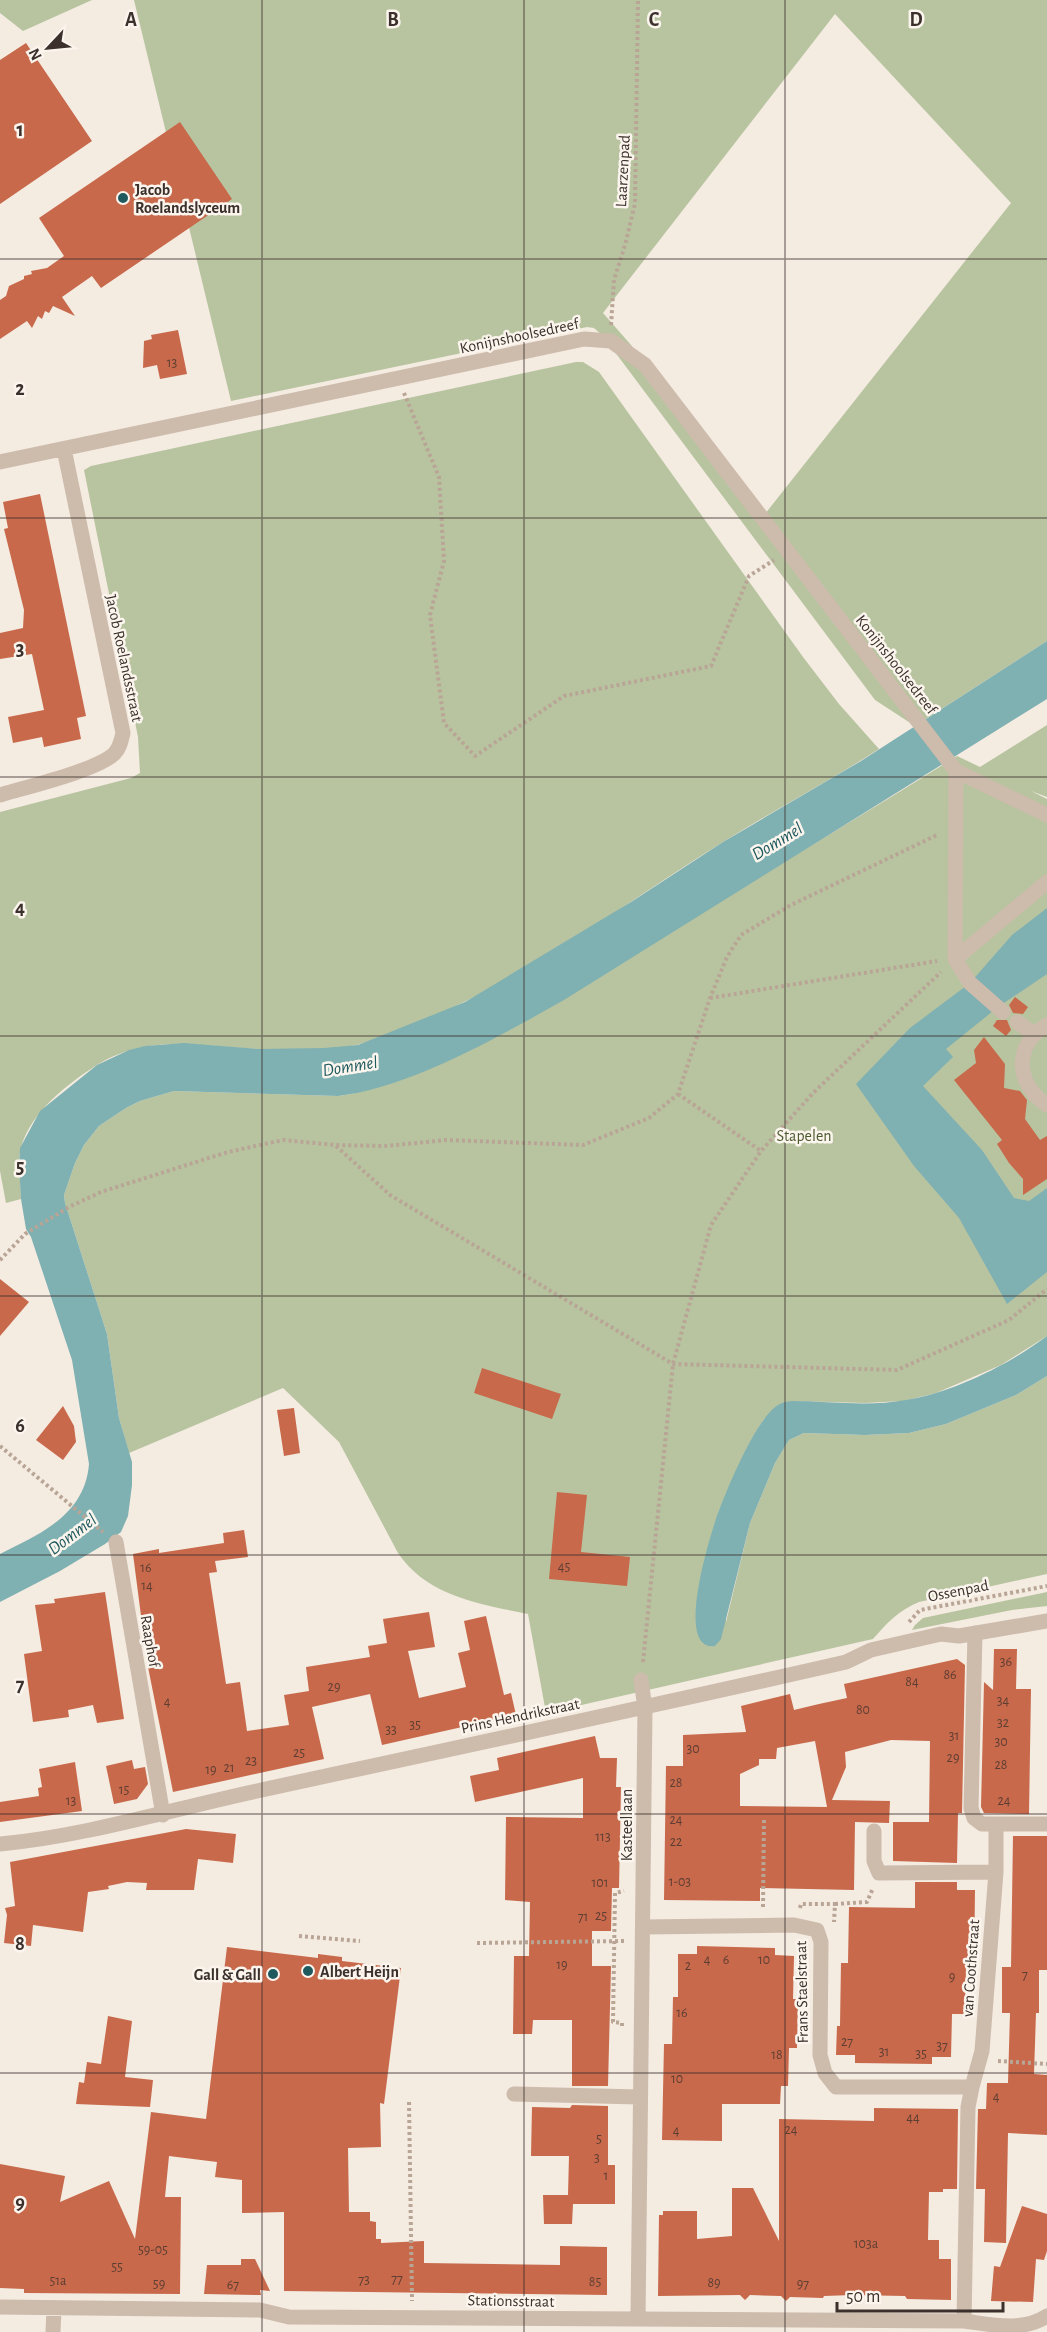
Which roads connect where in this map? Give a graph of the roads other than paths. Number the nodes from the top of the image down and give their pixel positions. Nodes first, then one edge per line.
1 (64, 448) junction
2 (0, 462) edge
3 (956, 771) junction
4 (0, 795) edge
5 (1047, 815) edge
6 (1047, 882) edge
7 (955, 959) junction
8 (1001, 1009) dead end
9 (1017, 1022) dead end
10 (1047, 1025) edge
11 (1034, 1034) junction
12 (1047, 1105) edge
13 (116, 1542) road end
14 (1047, 1621) edge
15 (975, 1633) junction
16 (641, 1680) road end
17 (645, 1708) junction
18 (163, 1815) junction
19 (1047, 1824) edge
20 (996, 1825) junction
21 (874, 1831) dead end
22 (0, 1844) edge
23 (996, 1872) junction
24 (644, 1935) junction
25 (972, 2087) junction
26 (514, 2094) dead end
27 (640, 2097) junction
28 (0, 2307) edge
29 (54, 2309) junction
30 (1047, 2316) edge
31 (638, 2319) junction
32 (964, 2321) junction
33 (700, 2325) edge
34 (1021, 2331) edge
35 (53, 2332) edge

1 - 2 street, Konijnshoolsedreef
1 - 3 street, Konijnshoolsedreef
1 - 4 street, Jacob Roelandsstraat
3 - 5 street
3 - 7 street
6 - 7 street
7 - 8 street
9 - 11 street
10 - 11 street
11 - 12 street
13 - 18 street, Raaphof
14 - 15 street, Prins Hendrikstraat
15 - 17 street, Prins Hendrikstraat
15 - 20 street
16 - 17 street, Kasteellaan
17 - 18 street, Prins Hendrikstraat
17 - 24 street, Kasteellaan
18 - 22 street, Prins Hendrikstraat
19 - 20 street
20 - 23 street, van Coothstraat
21 - 23 street
23 - 25 street, van Coothstraat
24 - 25 street, Frans Staelstraat
24 - 27 street, Kasteellaan
25 - 32 street, van Coothstraat
26 - 27 street
27 - 31 street, Kasteellaan
28 - 29 street, Stationsstraat
29 - 31 street, Stationsstraat
29 - 35 street
30 - 34 street
31 - 33 street, Stationsstraat
32 - 33 street, Stationsstraat
32 - 34 street, Stationsstraat

